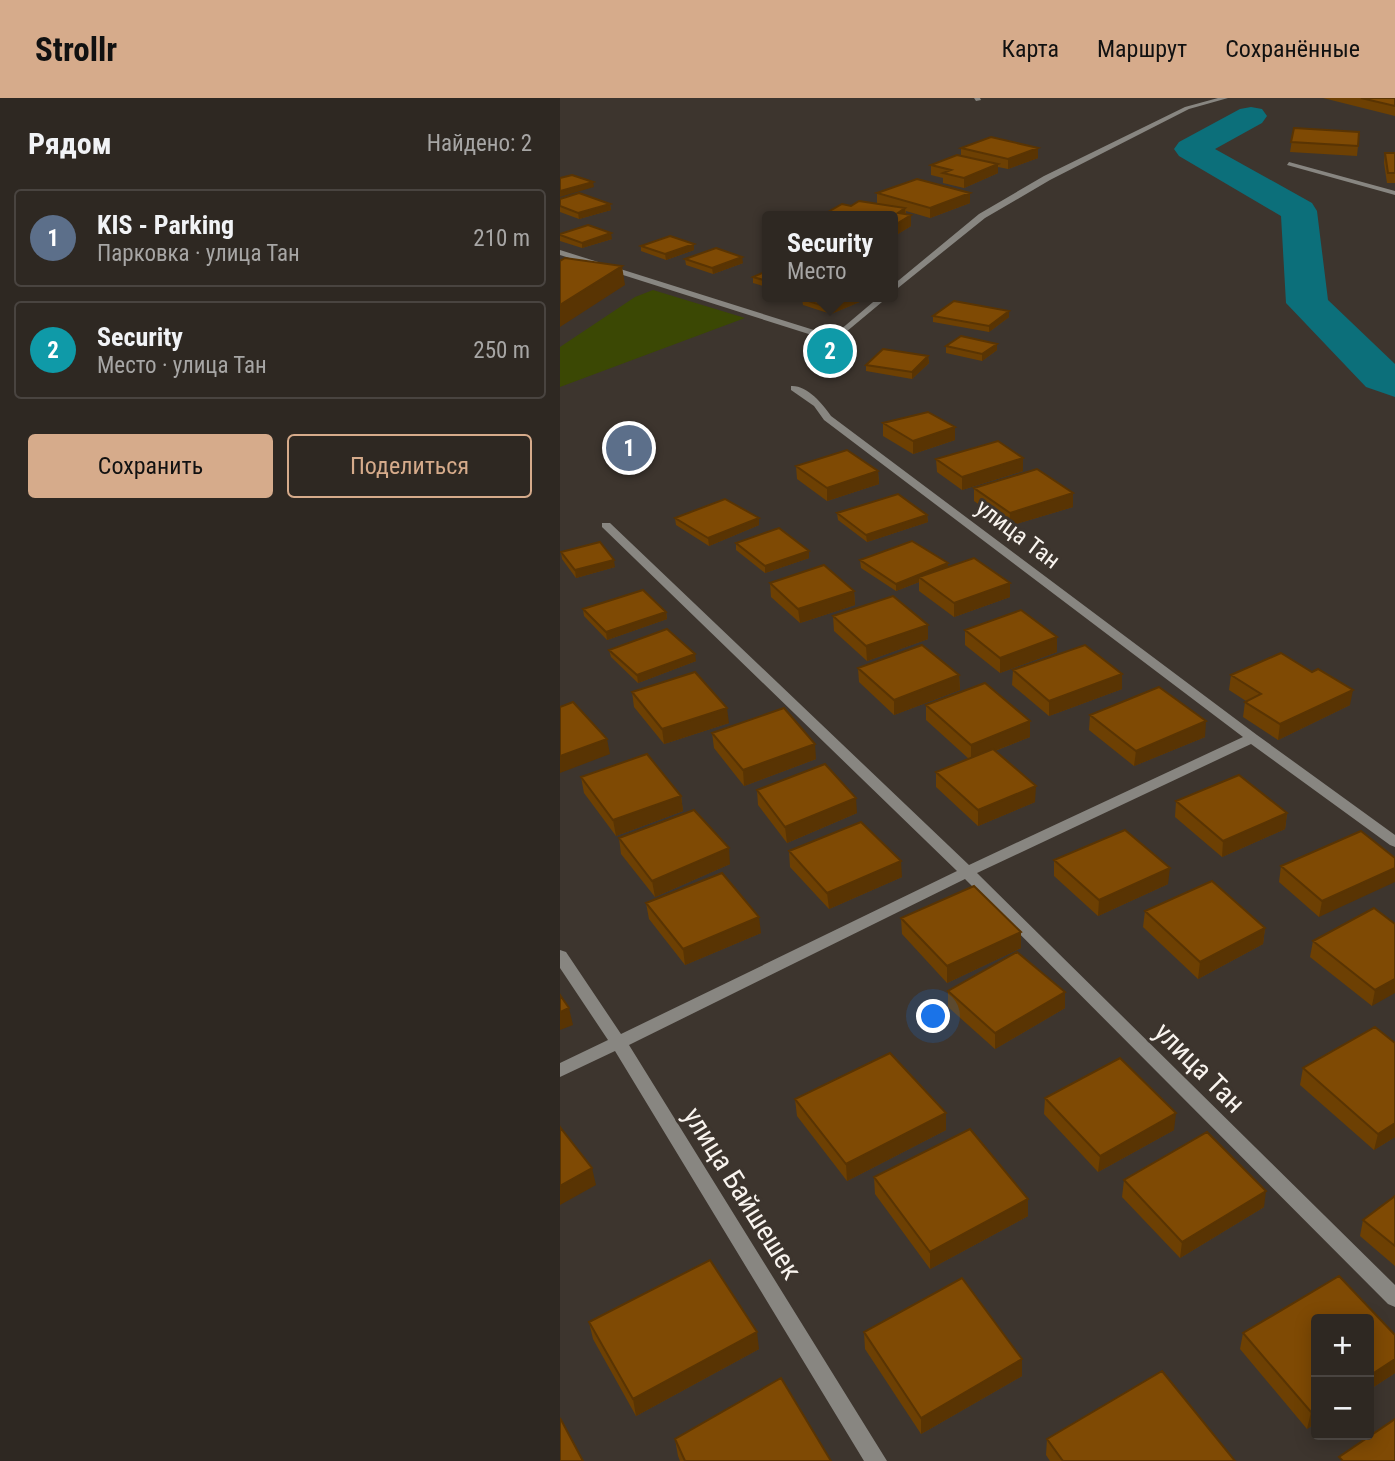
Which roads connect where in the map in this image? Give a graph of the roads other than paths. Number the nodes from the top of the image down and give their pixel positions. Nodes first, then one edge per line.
1 (1225, 98) edge
2 (1289, 164) dead end
3 (1395, 193) edge
4 (560, 252) edge
5 (898, 285) edge
6 (878, 302) edge
7 (794, 388) dead end
8 (607, 525) dead end
9 (1252, 738) junction
10 (1395, 842) edge
11 (968, 872) junction
12 (560, 956) edge
13 (618, 1042) junction
14 (560, 1071) edge
15 (1395, 1298) edge
16 (876, 1461) edge

1 - 5 street
2 - 3 street
4 - 6 street
7 - 9 street, улица Тан
8 - 11 street, улица Тан
9 - 10 street, улица Тан
9 - 11 street
11 - 13 street
11 - 15 street, улица Тан
12 - 13 street, улица Байшешек
13 - 14 street
13 - 16 street, улица Байшешек

